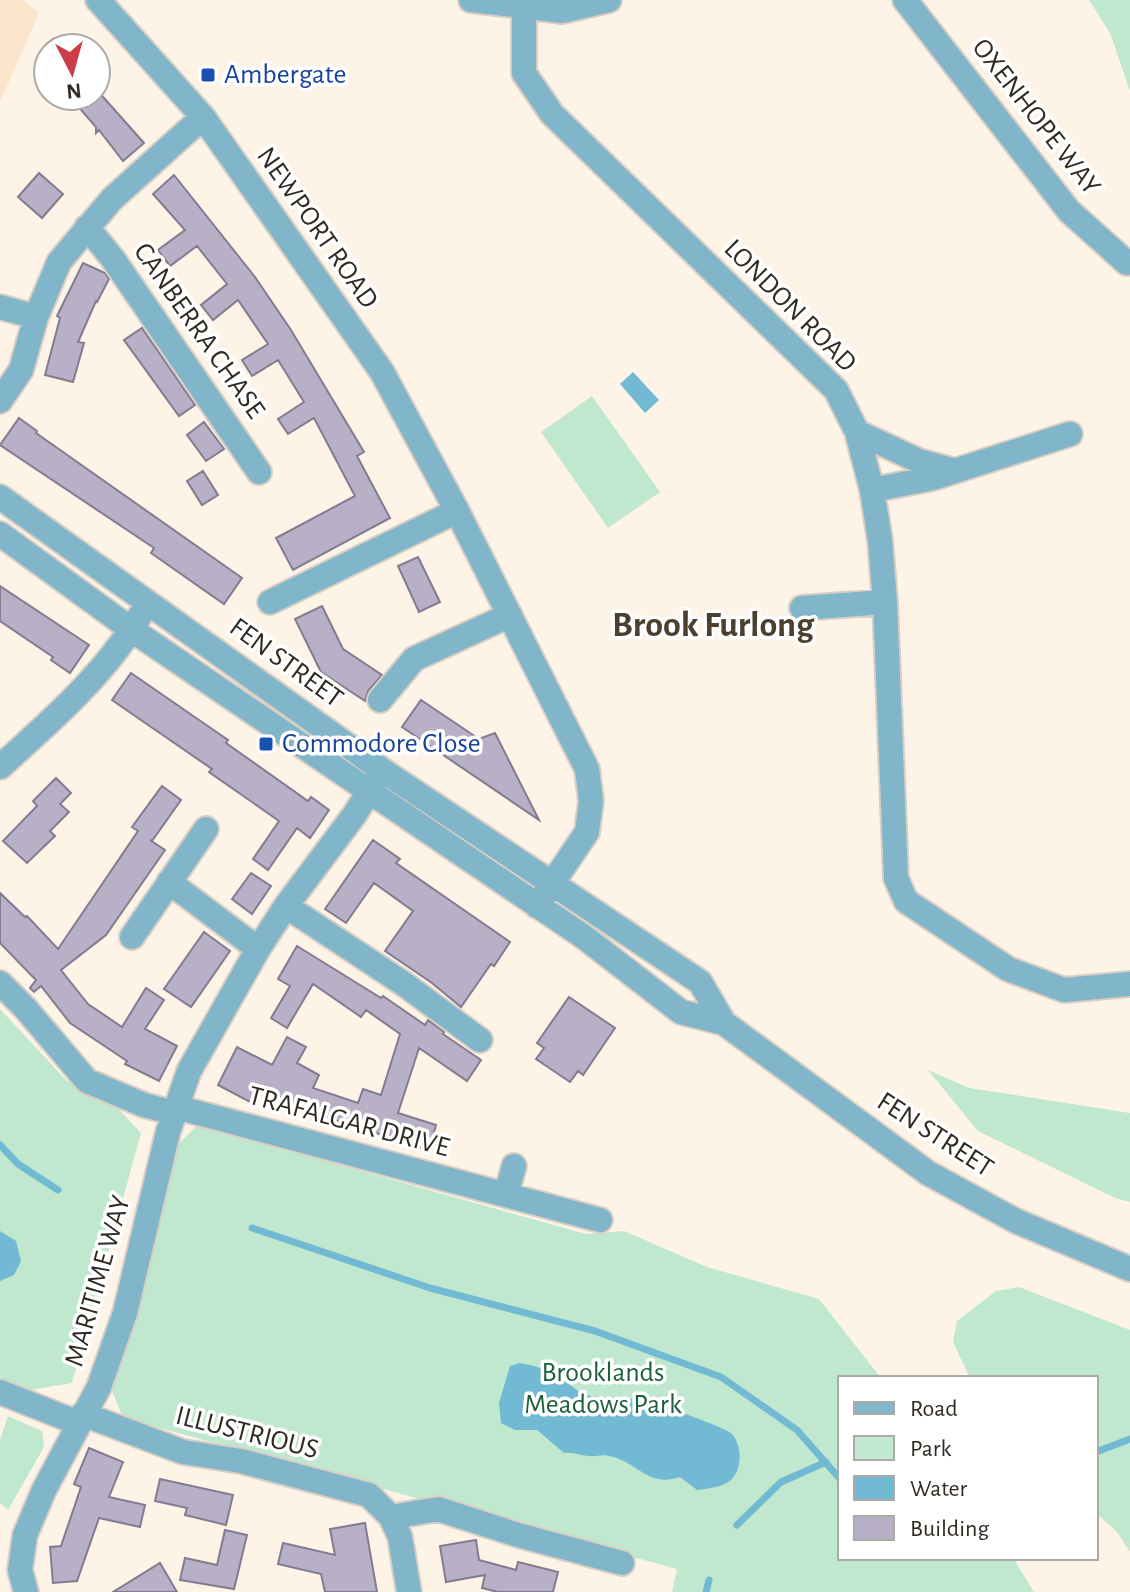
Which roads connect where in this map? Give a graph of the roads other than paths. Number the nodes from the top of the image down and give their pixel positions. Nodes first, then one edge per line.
1 (98, 0) edge
2 (471, 0) edge
3 (609, 0) edge
4 (905, 0) edge
5 (524, 7) junction
6 (203, 117) junction
7 (87, 227) junction
8 (1127, 263) dead end
9 (0, 307) edge
10 (36, 317) junction
11 (0, 401) edge
12 (857, 432) junction
13 (1070, 434) dead end
14 (952, 470) junction
15 (259, 472) dead end
16 (872, 490) junction
17 (0, 497) edge
18 (457, 511) junction
19 (0, 534) edge
20 (149, 601) junction
21 (270, 602) dead end
22 (885, 602) junction
23 (802, 608) dead end
24 (510, 615) junction
25 (132, 630) junction
26 (380, 700) dead end
27 (0, 767) edge
28 (382, 770) junction
29 (370, 792) junction
30 (206, 829) dead end
31 (169, 882) junction
32 (553, 883) junction
33 (286, 906) junction
34 (537, 906) junction
35 (132, 937) dead end
36 (258, 949) junction
37 (0, 983) edge
38 (1130, 984) edge
39 (724, 1023) junction
40 (480, 1040) dead end
41 (175, 1110) junction
42 (514, 1166) dead end
43 (506, 1195) junction
44 (600, 1220) dead end
45 (1130, 1269) edge
46 (0, 1392) edge
47 (81, 1418) junction
48 (391, 1517) junction
49 (622, 1563) dead end
50 (26, 1592) edge
51 (409, 1592) edge

1 - 6 street, NEWPORT ROAD
2 - 5 street
3 - 5 street
4 - 8 street, OXENHOPE WAY
5 - 12 street, LONDON ROAD
6 - 7 street
6 - 18 street, NEWPORT ROAD
7 - 10 street
7 - 15 street, CANBERRA CHASE
9 - 10 street
10 - 11 street
12 - 14 street
12 - 16 street, LONDON ROAD
13 - 14 street
14 - 16 street
16 - 22 street, LONDON ROAD
17 - 20 street, FEN STREET
18 - 21 street
18 - 24 street, NEWPORT ROAD
19 - 25 street, FEN STREET
20 - 25 street
20 - 28 street, FEN STREET
22 - 23 street
22 - 38 street, LONDON ROAD
24 - 26 street
24 - 32 street, NEWPORT ROAD
25 - 27 street
25 - 29 street, FEN STREET
28 - 29 street
28 - 32 street, FEN STREET
29 - 33 street
29 - 34 street, FEN STREET
30 - 31 street
31 - 35 street
31 - 36 street
32 - 34 street, NEWPORT ROAD
32 - 39 street, FEN STREET
33 - 36 street
33 - 40 street
34 - 39 street, FEN STREET
36 - 41 street
37 - 41 street, TRAFALGAR DRIVE
39 - 45 street, FEN STREET
41 - 43 street, TRAFALGAR DRIVE
41 - 47 street, MARITIME WAY
42 - 43 street
43 - 44 street, TRAFALGAR DRIVE
46 - 47 street, ILLUSTRIOUS
47 - 48 street, ILLUSTRIOUS
47 - 50 street, MARITIME WAY
48 - 49 street
48 - 51 street

